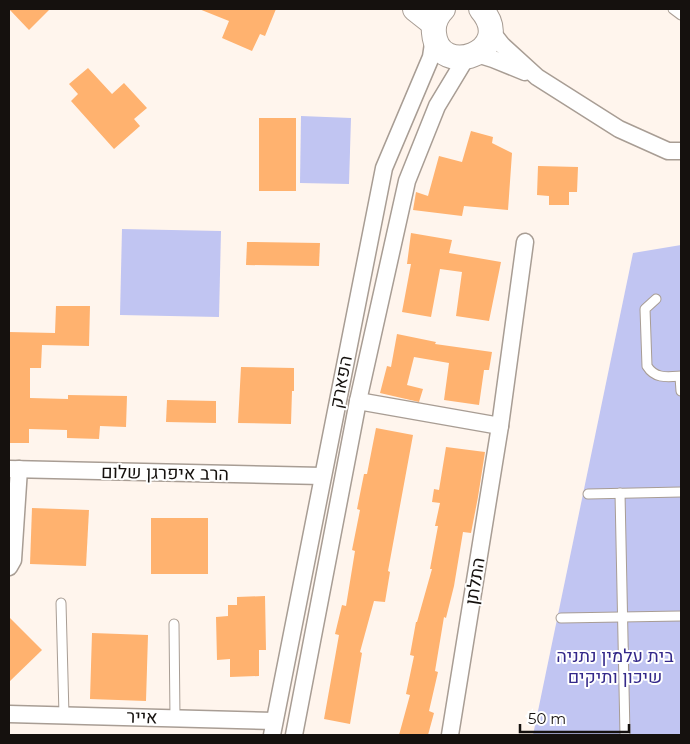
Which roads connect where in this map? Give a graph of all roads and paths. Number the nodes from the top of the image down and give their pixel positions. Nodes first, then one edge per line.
1 (415, 9) edge
2 (673, 9) edge
3 (681, 15) edge
4 (490, 18) edge
5 (437, 23) edge
6 (472, 56) junction
7 (537, 76) junction
8 (681, 151) edge
9 (525, 242) dead end
10 (656, 299) dead end
11 (681, 376) edge
12 (681, 391) edge
13 (358, 401) junction
14 (500, 426) junction
15 (14, 469) edge
16 (322, 476) junction
17 (681, 492) edge
18 (588, 494) dead end
19 (620, 494) junction
20 (9, 567) edge
21 (62, 603) dead end
22 (681, 616) edge
23 (622, 617) junction
24 (561, 618) dead end
25 (174, 624) dead end
26 (9, 714) edge
27 (64, 715) junction
28 (175, 718) junction
29 (273, 728) edge
30 (294, 735) edge
31 (450, 735) edge
32 (625, 735) edge

1 - 5 street
2 - 3 lane
4 - 6 street
4 - 7 street
5 - 6 street
5 - 16 street, הפארק
6 - 7 street
6 - 13 street, הפארק
7 - 8 street
9 - 14 street, התלתן
10 - 11 lane
11 - 12 lane
13 - 14 street
13 - 30 street, הפארק
14 - 31 street, התלתן
15 - 16 street, הרב איפרגן שלום
15 - 20 street
16 - 29 street, הפארק
17 - 19 lane
18 - 19 lane
19 - 23 lane
21 - 27 lane
22 - 23 lane
23 - 24 lane
23 - 32 lane
25 - 28 lane
26 - 27 street, אייר
27 - 28 street, אייר
28 - 29 street, אייר

